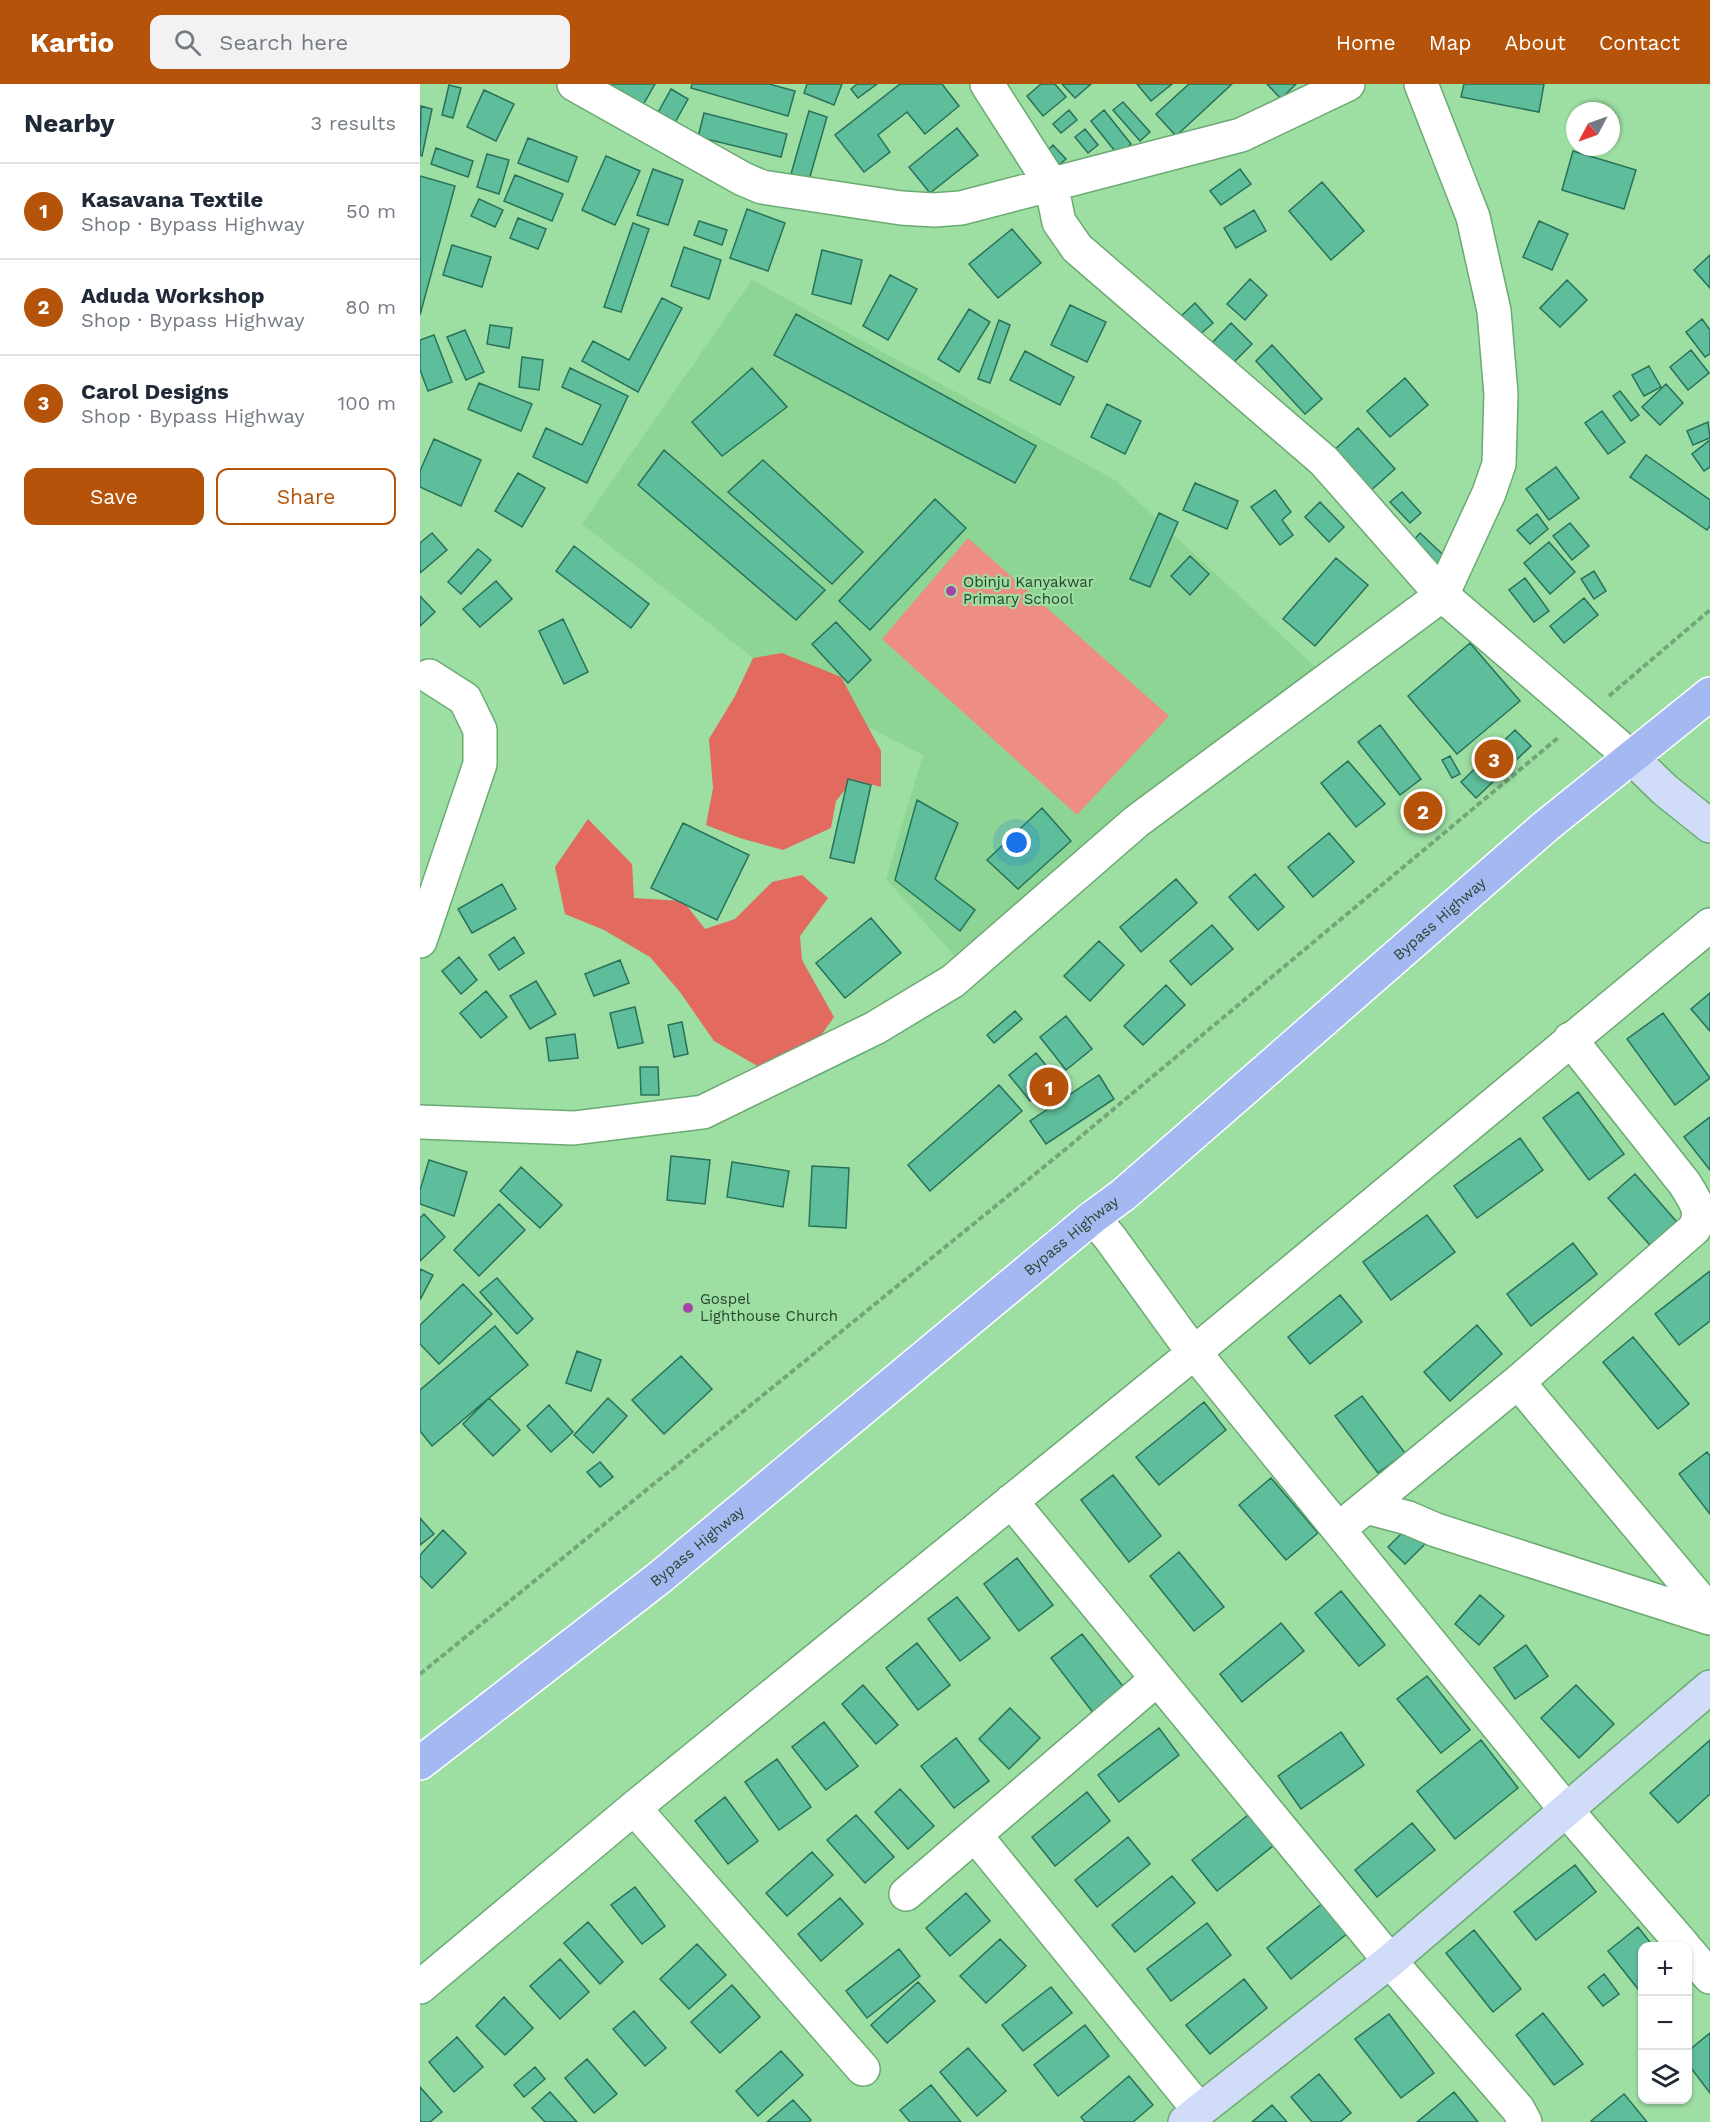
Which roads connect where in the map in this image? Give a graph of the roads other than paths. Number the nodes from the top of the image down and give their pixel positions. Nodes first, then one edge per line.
1 (574, 84) edge
2 (987, 84) edge
3 (1348, 84) edge
4 (1421, 84) edge
5 (1051, 184) junction
6 (1442, 595) junction
7 (429, 676) dead end
8 (1710, 694) edge
9 (1632, 758) junction
10 (1710, 825) edge
11 (1710, 925) edge
12 (420, 941) edge
13 (1570, 1040) junction
14 (420, 1122) edge
15 (1093, 1217) junction
16 (1195, 1352) junction
17 (1518, 1382) junction
18 (1011, 1501) junction
19 (1366, 1507) junction
20 (1339, 1529) junction
21 (1710, 1612) edge
22 (1710, 1618) edge
23 (1157, 1679) junction
24 (1710, 1687) edge
25 (420, 1763) edge
26 (634, 1808) junction
27 (1567, 1811) junction
28 (975, 1835) junction
29 (906, 1894) dead end
30 (1680, 1942) edge
31 (1692, 1956) edge
32 (1390, 1961) junction
33 (1710, 1977) edge
34 (420, 1987) edge
35 (863, 2069) dead end
36 (1192, 2116) edge
37 (1525, 2122) edge

1 - 5 street
2 - 5 street
3 - 5 street
4 - 6 street
5 - 6 street
6 - 9 street
6 - 14 street
7 - 12 street
8 - 9 main road, Bypass Highway
9 - 10 street
9 - 15 main road, Bypass Highway
11 - 13 street
13 - 16 street
13 - 17 street
15 - 16 street
15 - 25 main road, Bypass Highway
16 - 18 street
16 - 20 street
17 - 19 street
17 - 21 street
18 - 23 street
18 - 26 street
19 - 20 street
19 - 22 street
20 - 27 street
23 - 28 street
23 - 32 street
24 - 27 street
26 - 34 street
26 - 35 street
27 - 30 street
27 - 32 street
28 - 29 street
28 - 36 street
31 - 33 street
32 - 36 street
32 - 37 street

